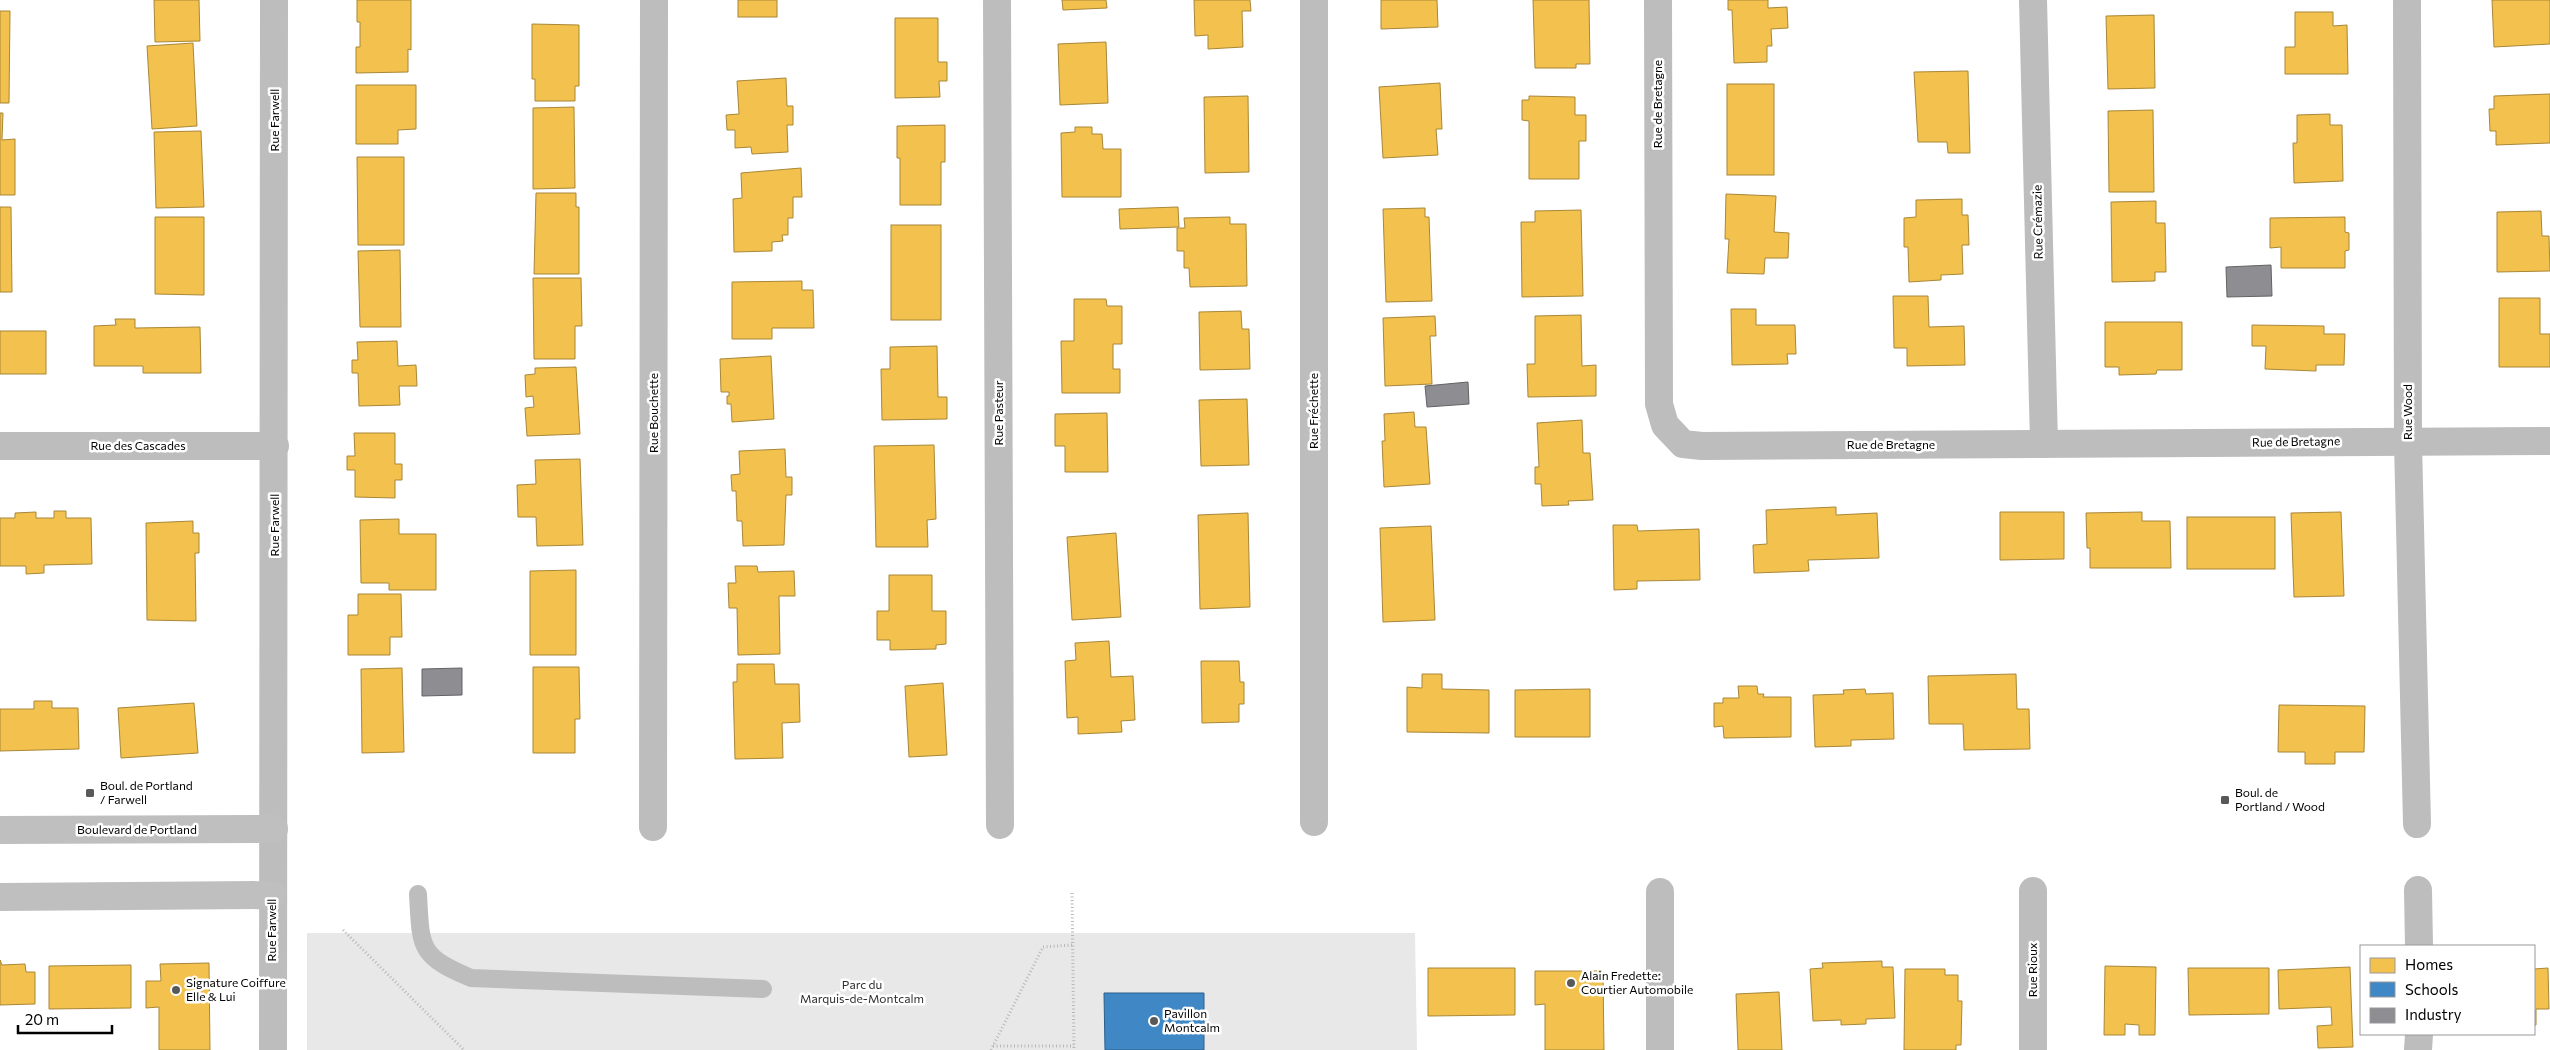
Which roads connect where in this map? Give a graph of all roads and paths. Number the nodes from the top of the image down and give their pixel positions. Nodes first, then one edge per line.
1 (274, 0) edge
2 (654, 0) edge
3 (998, 0) edge
4 (1314, 0) edge
5 (1658, 0) edge
6 (2033, 0) edge
7 (2407, 0) edge
8 (2550, 441) edge
9 (2408, 442) junction
10 (2044, 444) junction
11 (0, 446) edge
12 (275, 446) junction
13 (1314, 822) dead end
14 (2416, 824) dead end
15 (1000, 825) dead end
16 (653, 827) dead end
17 (274, 829) junction
18 (0, 830) edge
19 (2418, 890) dead end
20 (2033, 891) dead end
21 (1660, 892) dead end
22 (1072, 893) dead end
23 (418, 894) dead end
24 (272, 895) junction
25 (0, 897) edge
26 (343, 930) dead end
27 (1073, 945) junction
28 (2419, 945) edge
29 (763, 989) dead end
30 (2418, 1035) edge
31 (992, 1048) edge
32 (1074, 1048) edge
33 (273, 1050) edge
34 (464, 1050) edge
35 (1660, 1050) edge
36 (2034, 1050) edge
37 (2418, 1050) edge

1 - 12 street, Rue Farwell
2 - 16 street, Rue Bouchette
3 - 15 street, Rue Pasteur
4 - 13 street, Rue Fréchette
5 - 10 street, Rue de Bretagne
6 - 10 street, Rue Crémazie
7 - 9 street, Rue Wood
8 - 9 street, Rue de Bretagne
9 - 10 street, Rue de Bretagne
9 - 14 street, Rue Wood
11 - 12 street, Rue des Cascades
12 - 17 street, Rue Farwell
17 - 18 main road, Boulevard de Portland
17 - 24 street, Rue Farwell
19 - 28 street
20 - 36 street, Rue Rioux
21 - 35 street
22 - 27 path
23 - 29 lane
24 - 25 main road
24 - 33 street, Rue Farwell
26 - 34 path
27 - 31 path
27 - 32 path
30 - 37 street
31 - 32 path

